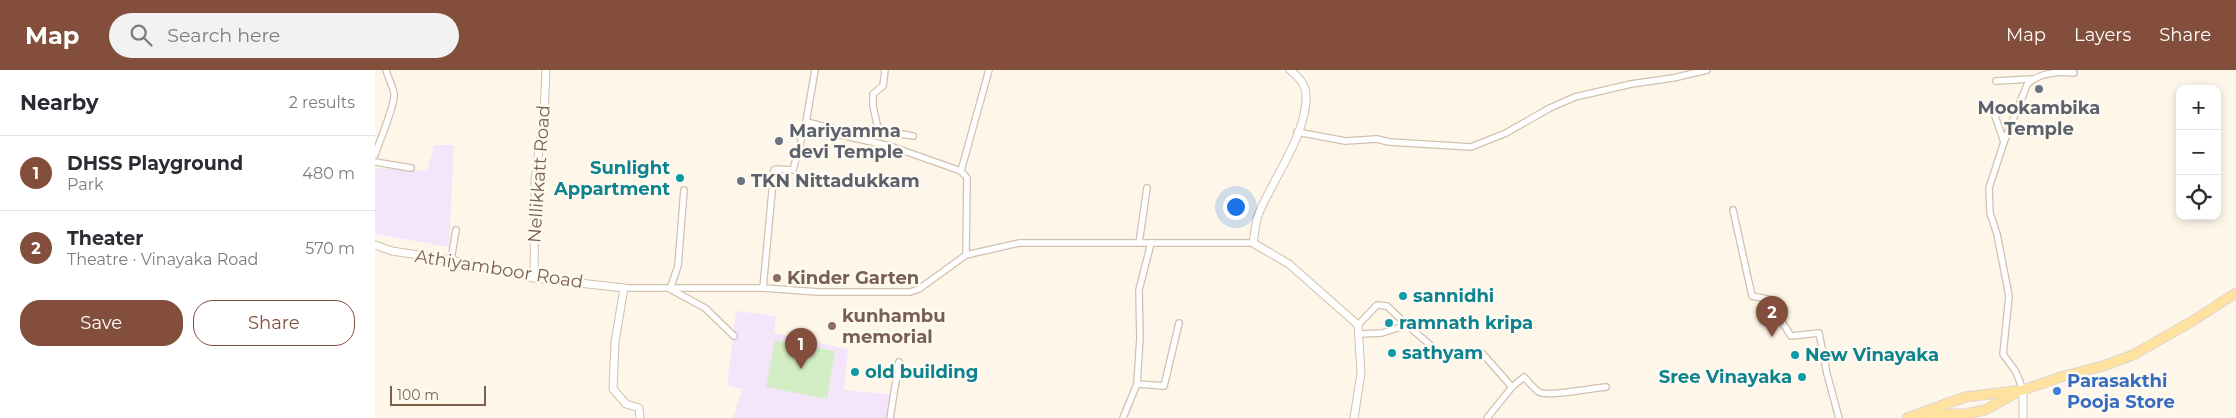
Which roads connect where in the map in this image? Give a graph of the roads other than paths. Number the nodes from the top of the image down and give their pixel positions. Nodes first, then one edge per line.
1 (386, 70) edge
2 (546, 70) edge
3 (815, 70) edge
4 (885, 70) edge
5 (989, 70) edge
6 (1290, 70) edge
7 (1707, 70) edge
8 (2074, 73) dead end
9 (2032, 79) junction
10 (1996, 80) dead end
11 (1995, 116) dead end
12 (806, 122) junction
13 (375, 130) edge
14 (382, 131) junction
15 (1297, 132) junction
16 (913, 136) dead end
17 (2004, 142) junction
18 (375, 155) edge
19 (375, 162) edge
20 (411, 168) dead end
21 (961, 171) junction
22 (1147, 188) dead end
23 (684, 190) dead end
24 (1733, 210) dead end
25 (456, 230) dead end
26 (1139, 243) junction
27 (1151, 243) junction
28 (1253, 243) junction
29 (375, 245) edge
30 (966, 255) junction
31 (451, 260) junction
32 (534, 278) junction
33 (624, 288) junction
34 (763, 288) junction
35 (670, 289) junction
36 (2236, 293) edge
37 (1179, 323) dead end
38 (1358, 325) junction
39 (1407, 325) junction
40 (1360, 334) junction
41 (734, 336) dead end
42 (899, 362) dead end
43 (1137, 384) junction
44 (1512, 387) junction
45 (1606, 387) dead end
46 (2023, 390) junction
47 (640, 418) edge
48 (890, 418) edge
49 (1123, 418) edge
50 (1354, 418) edge
51 (1487, 418) edge
52 (1839, 418) edge
53 (1908, 418) edge
54 (2023, 418) edge

1 - 14 street
2 - 32 street, Nellikkatt Road
3 - 12 street
4 - 16 street
5 - 21 street
6 - 15 street
7 - 15 street
8 - 9 street
9 - 10 street
9 - 17 street
11 - 17 street
12 - 21 street
12 - 34 street
13 - 14 street
14 - 18 street
15 - 28 street
17 - 46 street
19 - 20 street
21 - 30 street
22 - 26 street
23 - 35 street
24 - 52 street
25 - 31 street
26 - 27 street
26 - 30 street
27 - 28 street
27 - 43 street
28 - 38 street
29 - 31 street, Athiyamboor Road
30 - 34 street
31 - 32 street, Athiyamboor Road
32 - 33 street, Athiyamboor Road
33 - 35 street
33 - 47 street
34 - 35 street
35 - 41 street
36 - 46 main road
37 - 43 street
38 - 39 street
38 - 40 street
39 - 40 street
39 - 44 street
40 - 50 street
42 - 48 street
43 - 49 street
44 - 45 street
44 - 51 street
46 - 53 main road
46 - 53 main road
46 - 54 street

